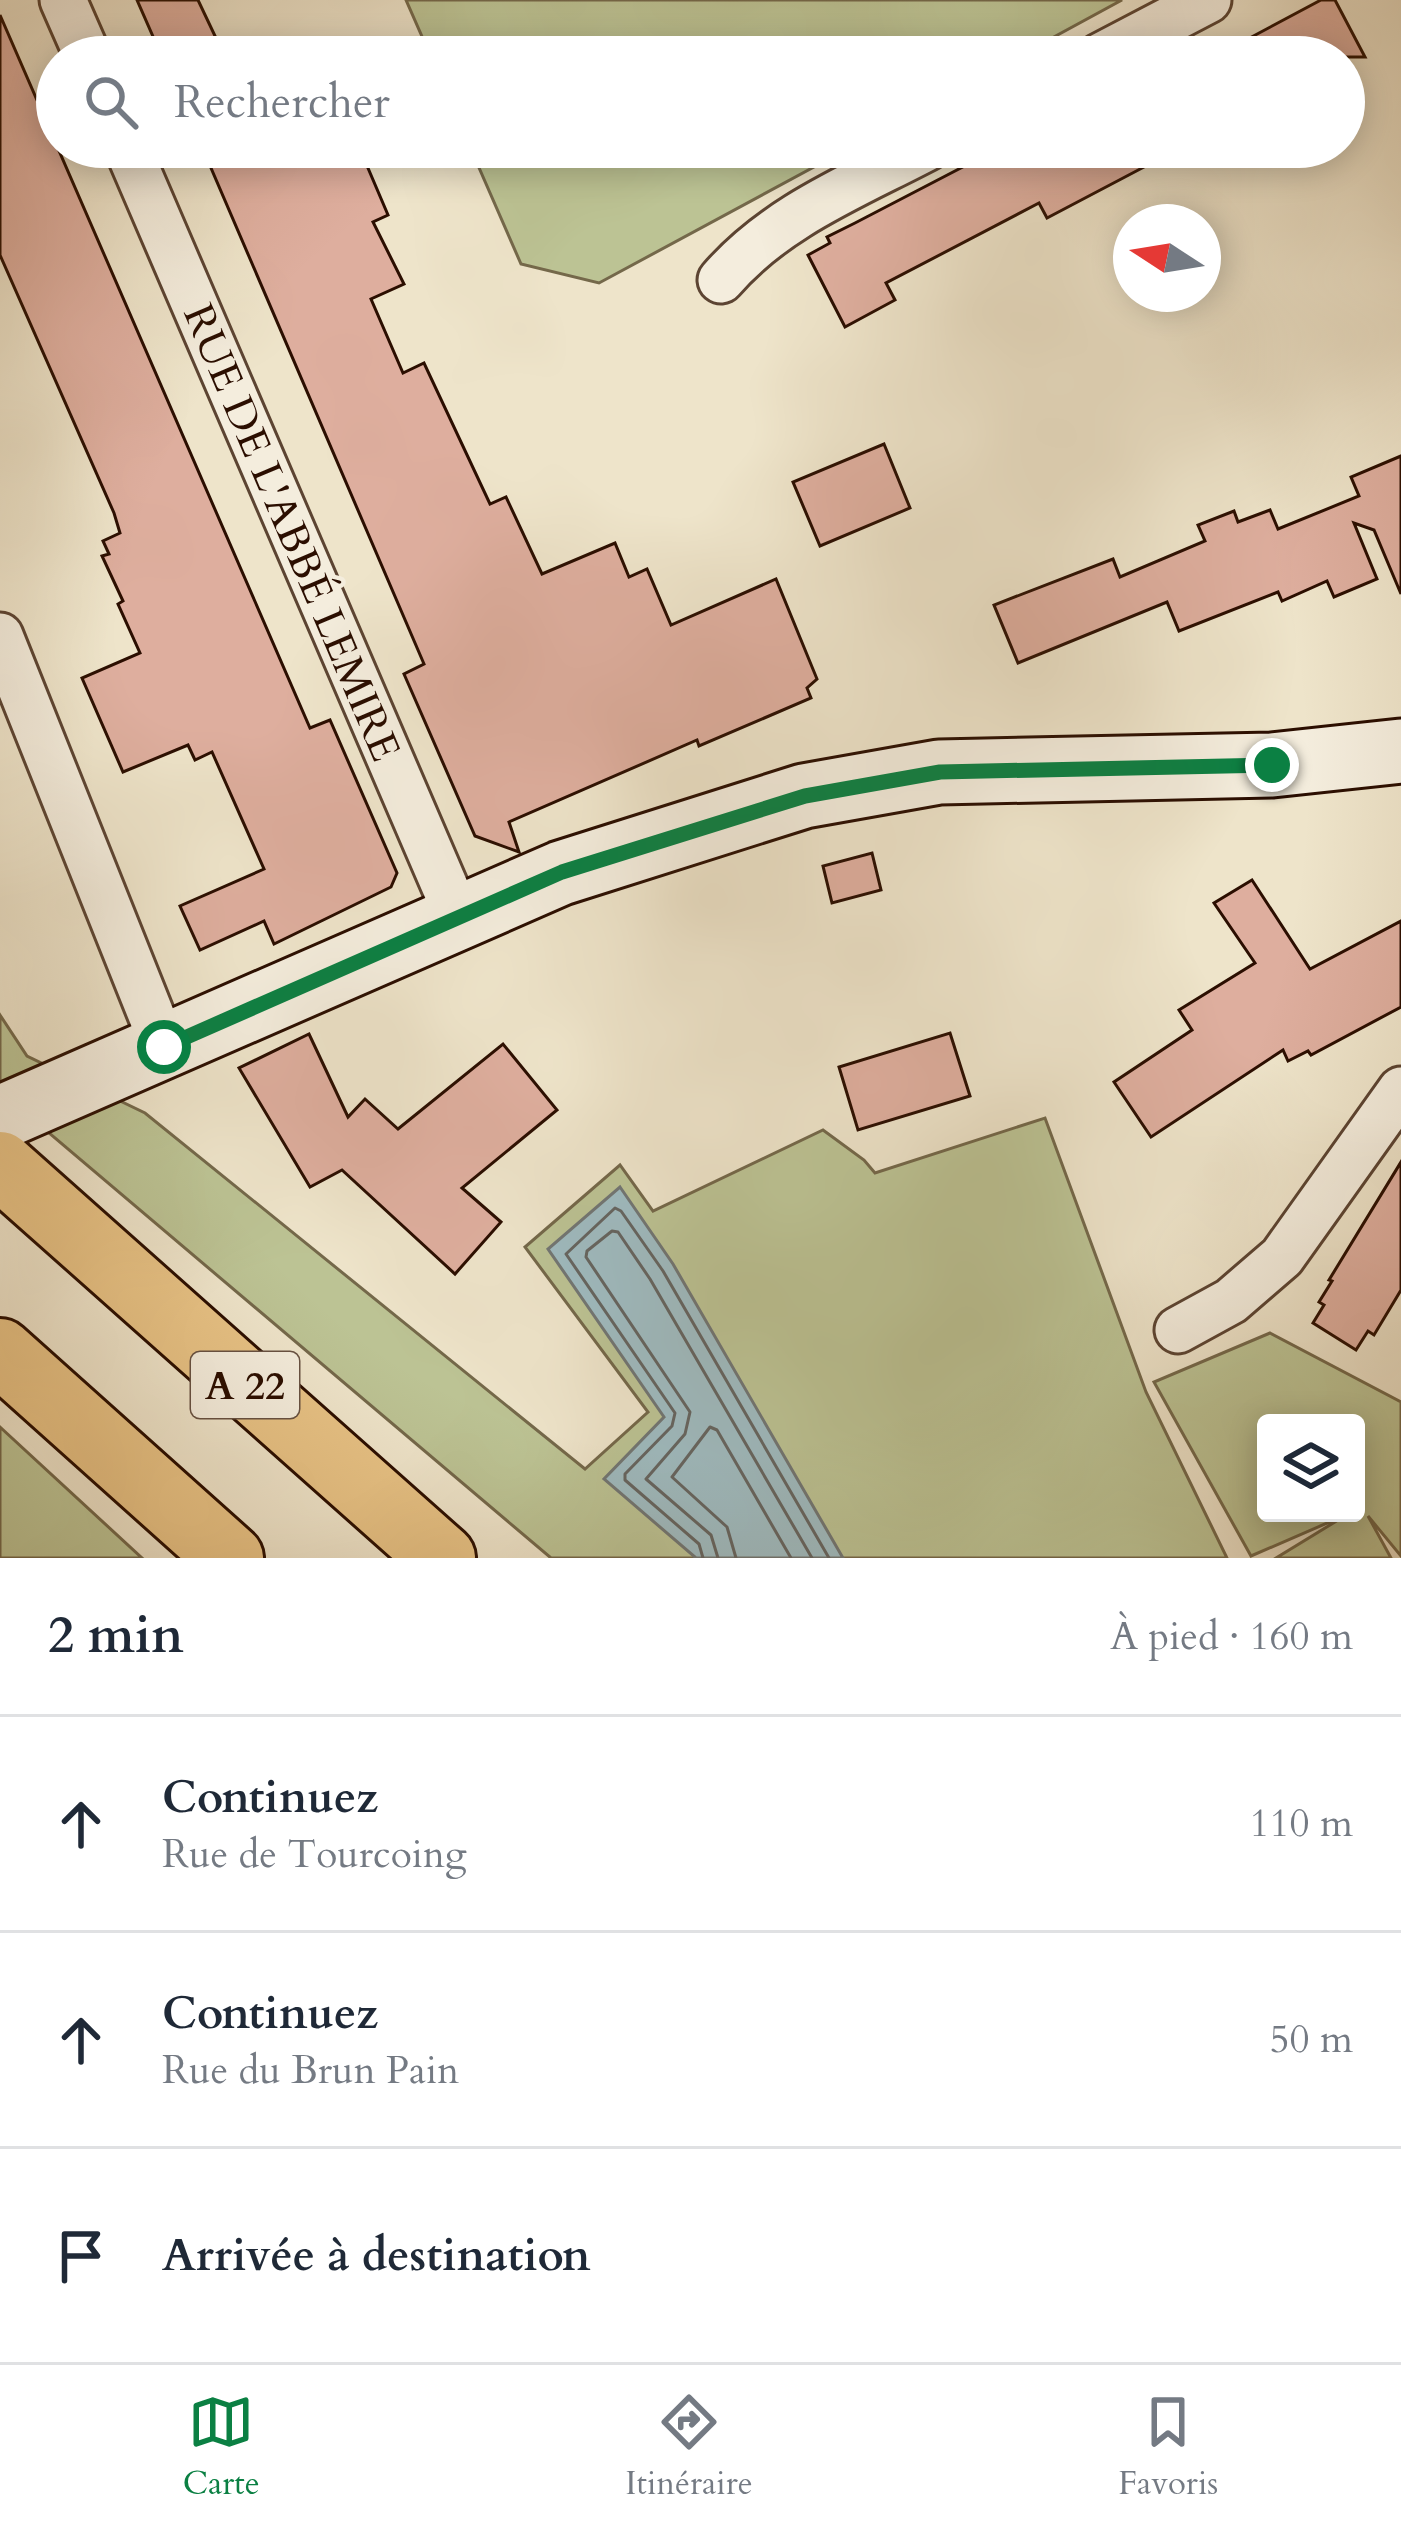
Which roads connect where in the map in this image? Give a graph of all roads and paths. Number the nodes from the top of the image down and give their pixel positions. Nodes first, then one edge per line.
1 (63, 0) edge
2 (1208, 0) edge
3 (79, 36) edge
4 (1139, 36) edge
5 (136, 168) edge
6 (888, 168) edge
7 (722, 280) dead end
8 (0, 636) edge
9 (1401, 751) edge
10 (458, 917) junction
11 (164, 1047) junction
12 (1401, 1090) edge
13 (0, 1118) edge
14 (0, 1165) edge
15 (1178, 1330) dead end
16 (0, 1352) edge
17 (230, 1558) edge
18 (442, 1558) edge

1 - 3 street
2 - 4 street
5 - 10 street, RUE DE L'ABBÉ LEMIRE
6 - 7 street
8 - 11 street
9 - 10 main road
10 - 11 main road
11 - 13 main road
12 - 15 street
14 - 18 highway, A 22
16 - 17 highway

